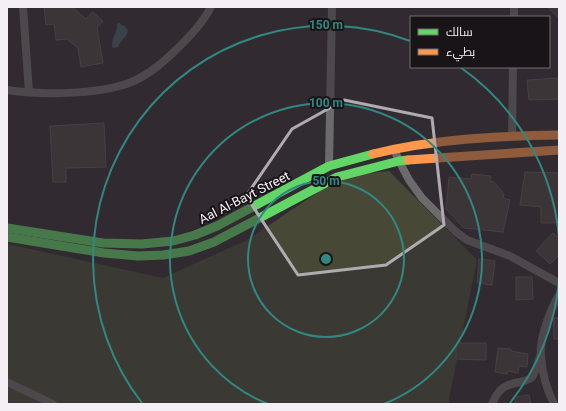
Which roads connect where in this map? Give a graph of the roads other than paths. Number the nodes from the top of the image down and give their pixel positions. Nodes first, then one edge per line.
1 (23, 7) edge
2 (211, 7) edge
3 (332, 7) edge
4 (513, 68) edge
5 (7, 90) edge
6 (29, 92) junction
7 (559, 135) edge
8 (512, 136) junction
9 (394, 149) junction
10 (559, 150) edge
11 (398, 161) junction
12 (329, 166) junction
13 (7, 228) edge
14 (7, 237) edge
15 (559, 284) edge
16 (559, 295) edge
17 (540, 355) junction
18 (7, 382) edge
19 (52, 404) edge
20 (492, 404) edge
21 (554, 404) edge

1 - 6 street
2 - 6 street
3 - 12 street
4 - 8 street
5 - 6 street
7 - 8 street, Aal Al-Bayt Street
8 - 9 street, Aal Al-Bayt Street
9 - 11 street
9 - 12 street, Aal Al-Bayt Street
10 - 11 street, Aal Al-Bayt Street
11 - 14 street, Aal Al-Bayt Street
11 - 15 street
12 - 13 street, Aal Al-Bayt Street
16 - 17 street
17 - 20 street
17 - 21 street
18 - 19 street

